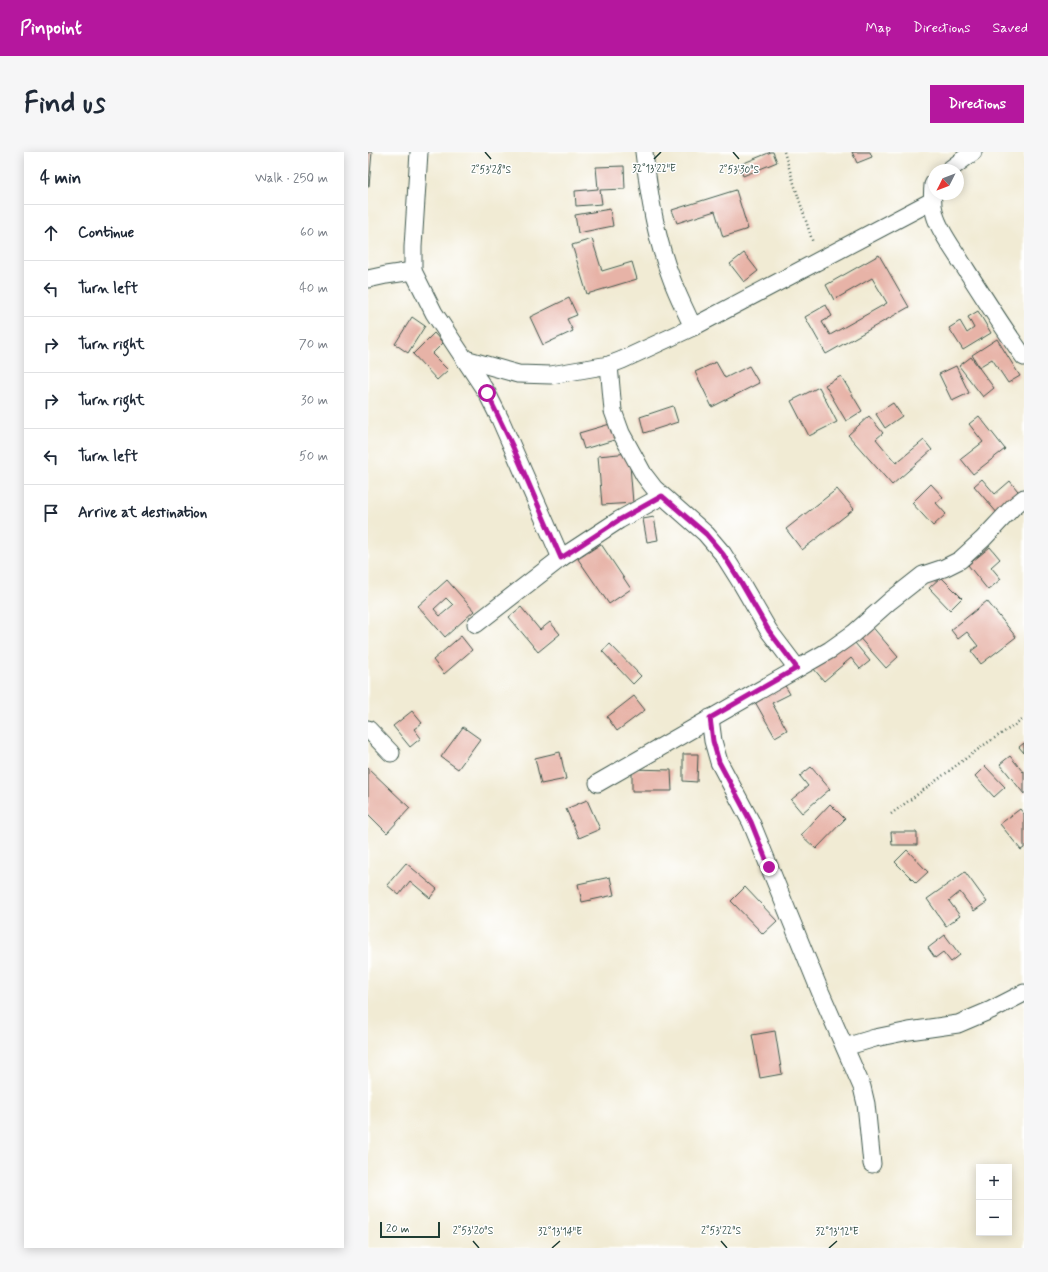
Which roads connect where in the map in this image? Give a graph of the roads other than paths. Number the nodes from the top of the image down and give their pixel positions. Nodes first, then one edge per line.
1 (419, 152) edge
2 (644, 152) edge
3 (973, 152) edge
4 (957, 164) edge
5 (932, 201) joint
6 (413, 271) junction
7 (368, 279) edge
8 (693, 327) junction
9 (1024, 357) edge
10 (465, 359) junction
11 (609, 365) junction
12 (662, 496) junction
13 (1024, 498) edge
14 (561, 558) junction
15 (476, 624) dead end
16 (797, 668) junction
17 (710, 718) junction
18 (368, 729) edge
19 (391, 753) dead end
20 (598, 783) dead end
21 (1024, 993) edge
22 (845, 1047) junction
23 (872, 1164) dead end

1 - 6 street
2 - 8 street
3 - 4 street
5 - 8 street
5 - 9 street
6 - 7 street
6 - 10 street
8 - 11 street
10 - 11 street
10 - 14 street
11 - 12 street
12 - 14 street
12 - 16 street
13 - 16 street
14 - 15 street
16 - 17 street
17 - 20 street
17 - 22 street
18 - 19 street
21 - 22 street
22 - 23 street

